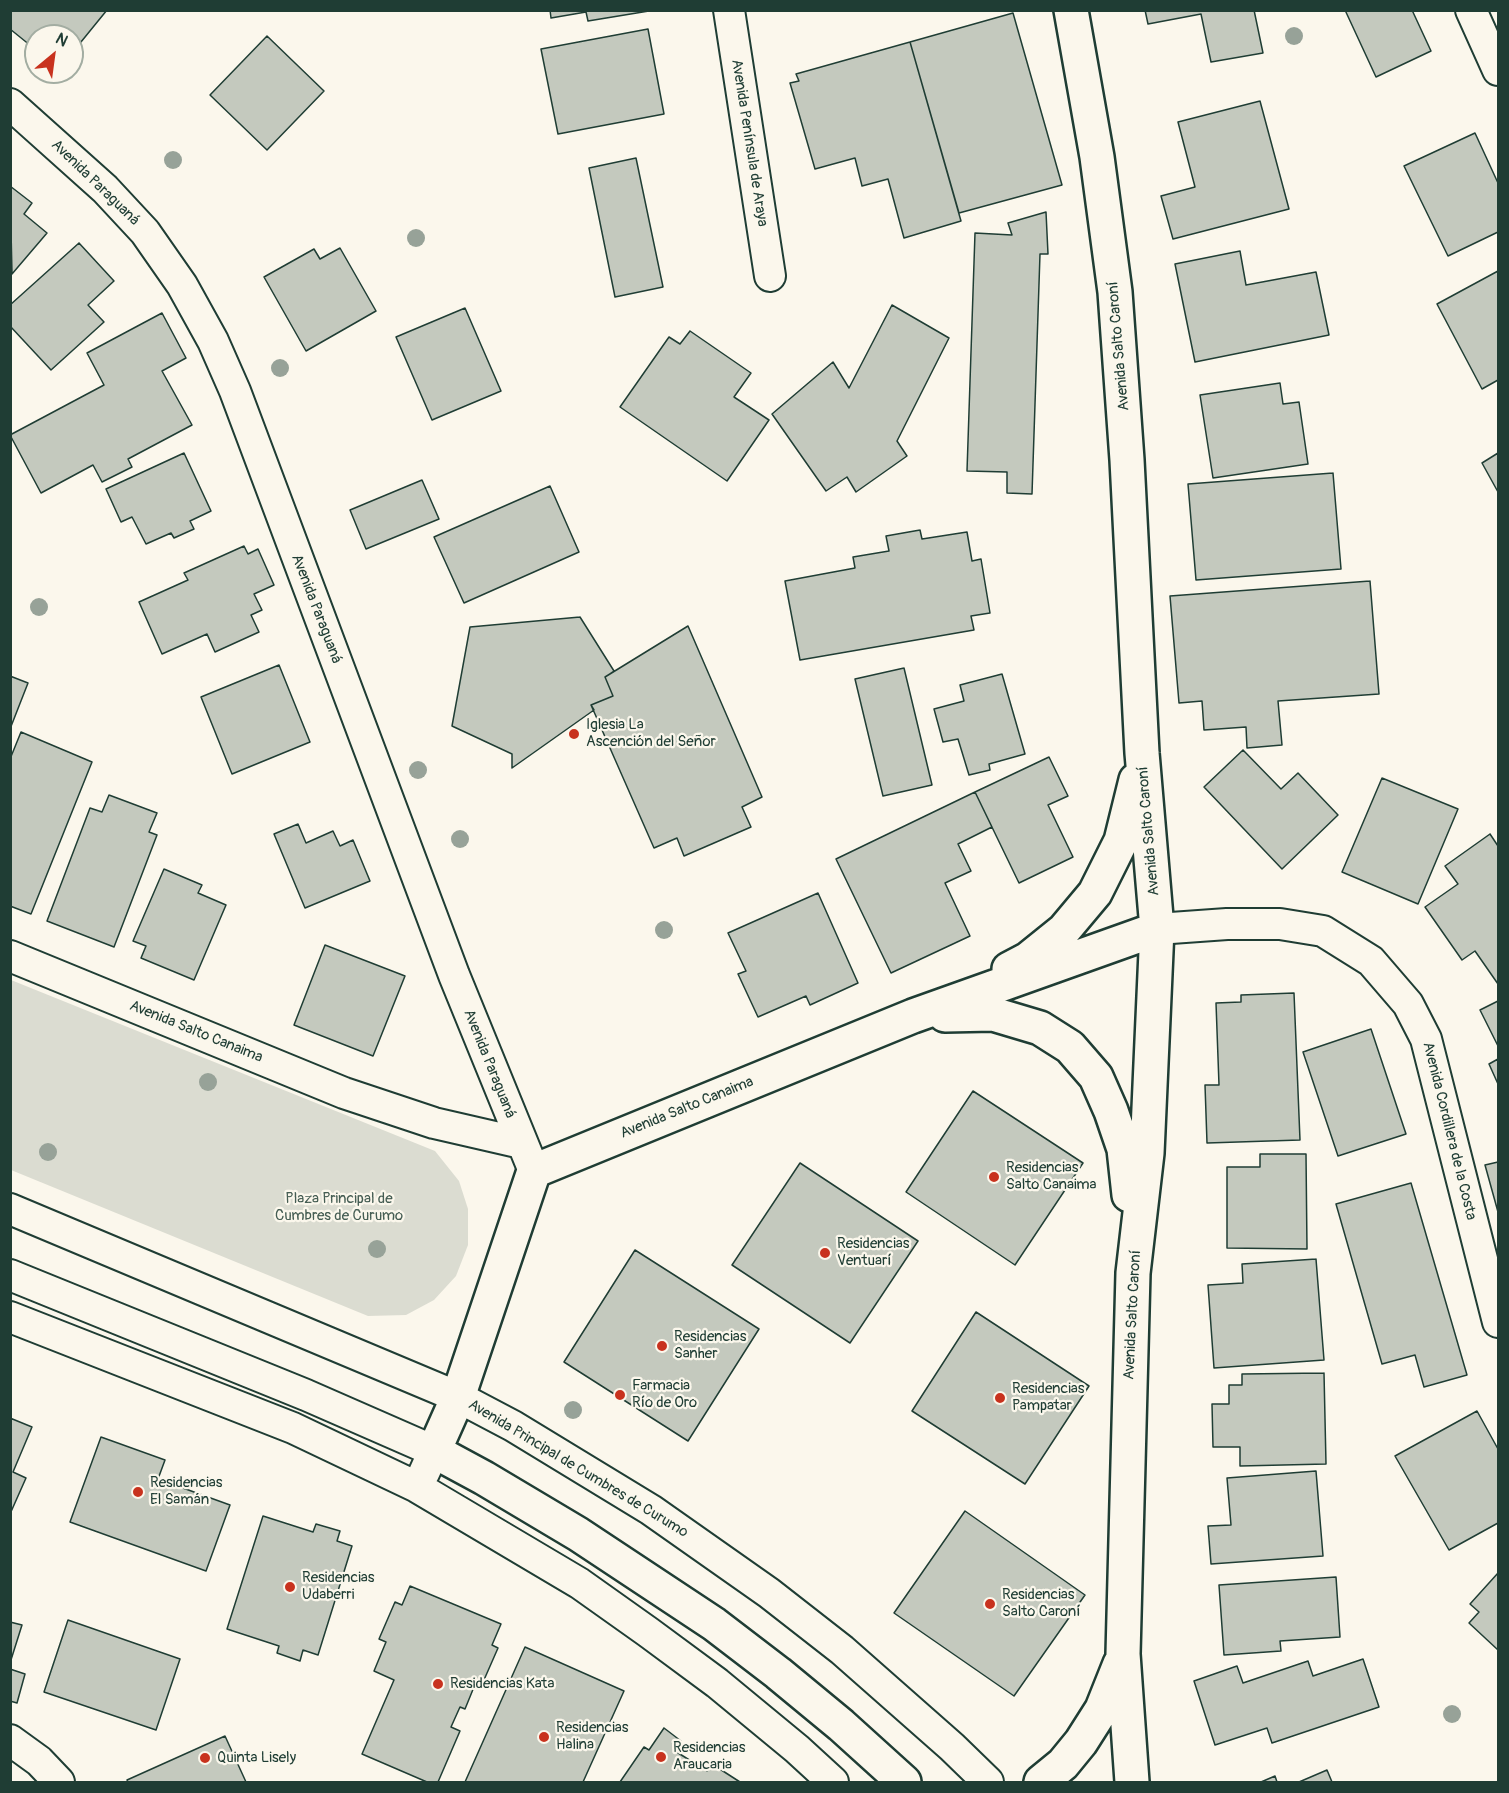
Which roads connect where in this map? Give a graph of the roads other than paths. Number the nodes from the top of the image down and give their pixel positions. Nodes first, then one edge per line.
1 (729, 10) edge
2 (1071, 10) edge
3 (1471, 10) edge
4 (1498, 70) edge
5 (10, 104) edge
6 (770, 276) dead end
7 (1142, 753) junction
8 (1158, 929) junction
9 (10, 956) edge
10 (913, 1016) junction
11 (527, 1157) junction
12 (10, 1209) edge
13 (1133, 1273) junction
14 (10, 1275) edge
15 (10, 1317) edge
16 (1498, 1322) edge
17 (458, 1397) junction
18 (434, 1451) junction
19 (417, 1487) junction
20 (1124, 1654) junction
21 (10, 1740) edge
22 (59, 1782) edge
23 (833, 1782) edge
24 (904, 1782) edge
25 (988, 1782) edge
26 (1041, 1782) edge
27 (1132, 1782) edge

1 - 6 street, Avenida Península de Araya
2 - 7 main road, Avenida Salto Caroní
3 - 4 street
5 - 11 street, Avenida Paraguaná
7 - 8 main road, Avenida Salto Caroní
7 - 10 main road
8 - 10 main road, Avenida Salto Canaima
8 - 13 main road, Avenida Salto Caroní
8 - 16 street, Avenida Cordillera de la Costa
9 - 11 street, Avenida Salto Canaima
10 - 11 main road, Avenida Salto Canaima
10 - 13 main road
11 - 17 main road
12 - 17 street, Avenida Principal de Cumbres de Curumo
13 - 20 main road, Avenida Salto Caroní
14 - 18 street
15 - 19 street
17 - 18 main road
17 - 25 street, Avenida Principal de Cumbres de Curumo
18 - 19 street
18 - 24 main road
19 - 23 street
20 - 26 main road
20 - 27 main road, Avenida Salto Caroní
21 - 22 street

